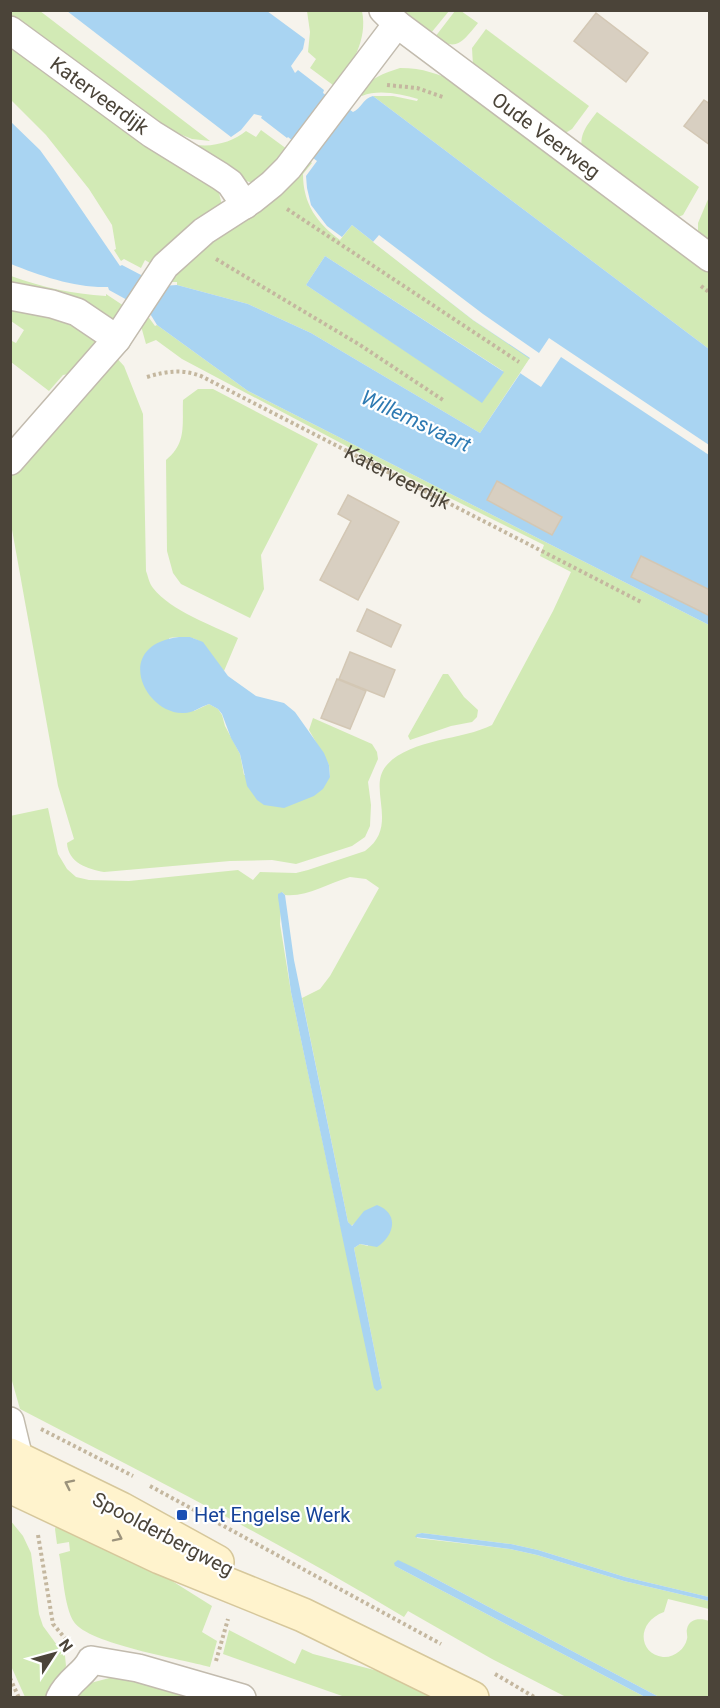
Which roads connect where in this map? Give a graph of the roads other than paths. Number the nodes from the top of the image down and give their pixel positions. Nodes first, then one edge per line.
1 (390, 17) edge
2 (10, 30) edge
3 (245, 205) junction
4 (710, 258) edge
5 (10, 296) edge
6 (117, 339) junction
7 (10, 461) edge
8 (10, 1421) edge
9 (17, 1474) edge
10 (60, 1698) edge
11 (242, 1698) edge
12 (472, 1698) edge

1 - 3 street
1 - 4 street, Oude Veerweg
2 - 3 street, Katerveerdijk
3 - 6 street
5 - 6 street
6 - 7 street
8 - 9 street
9 - 12 main road, Spoolderbergweg
10 - 11 street

